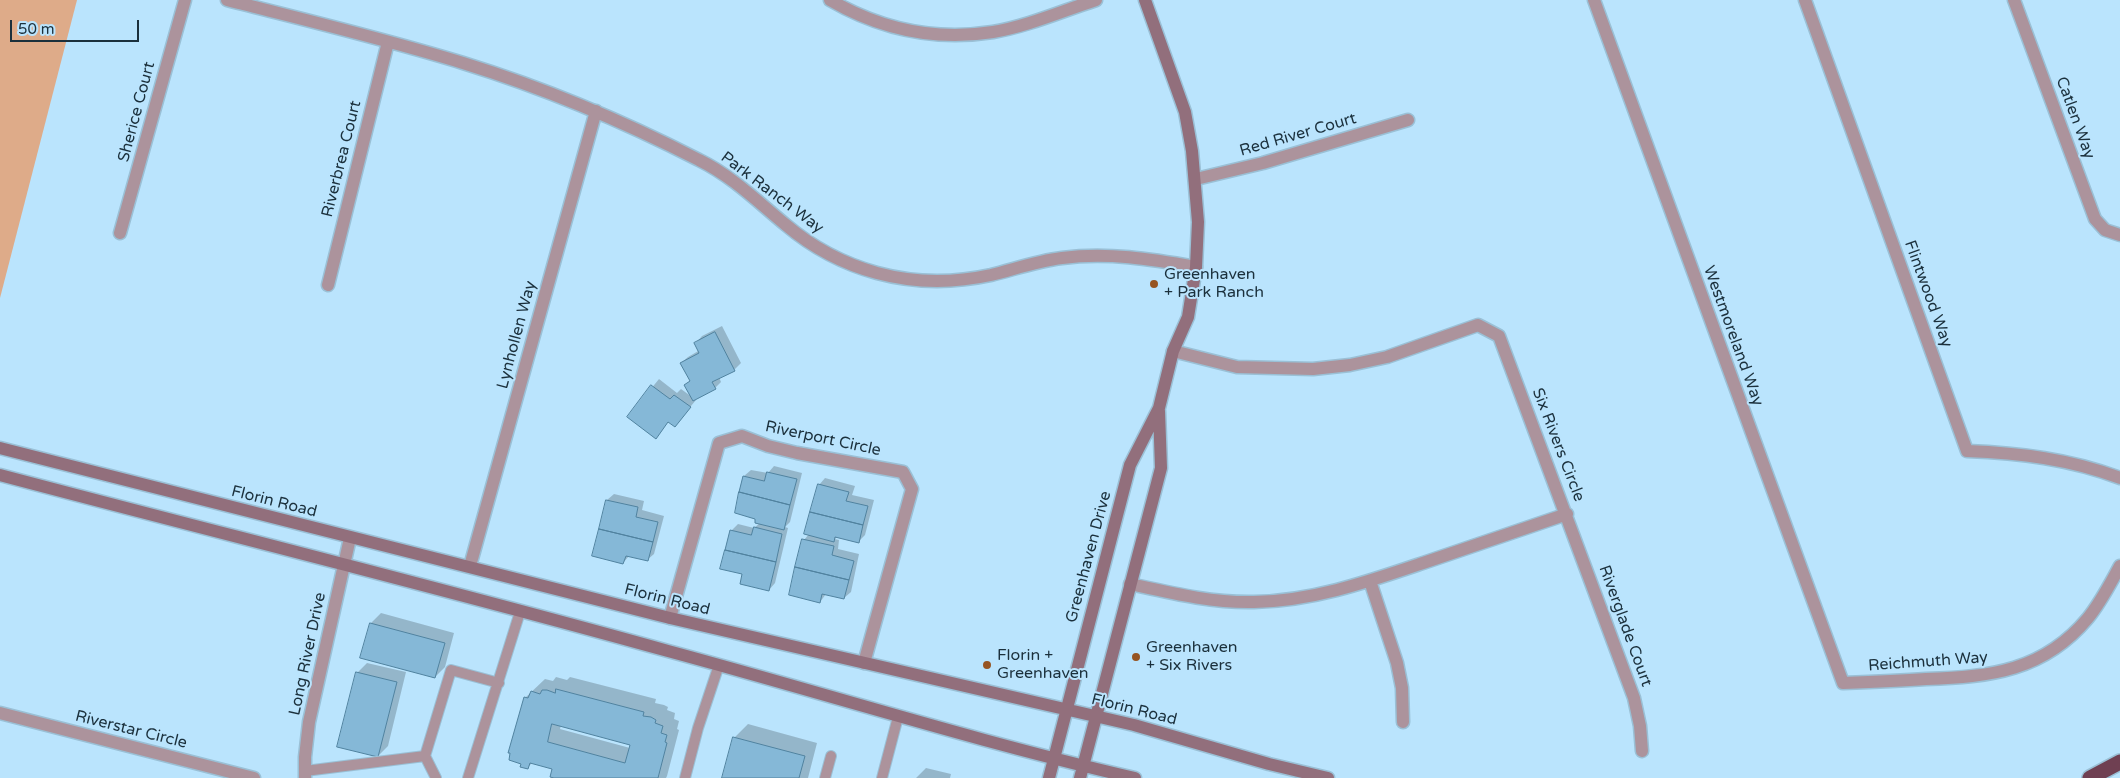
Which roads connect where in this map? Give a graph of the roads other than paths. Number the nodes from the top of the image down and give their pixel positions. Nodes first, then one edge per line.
1 (185, 0) edge
2 (227, 0) edge
3 (830, 0) edge
4 (1096, 0) edge
5 (1145, 0) edge
6 (1594, 0) edge
7 (1805, 0) edge
8 (2014, 0) edge
9 (388, 42) junction
10 (596, 112) junction
11 (1408, 120) dead end
12 (1196, 179) junction
13 (120, 234) dead end
14 (2120, 234) edge
15 (1196, 268) junction
16 (328, 285) dead end
17 (1173, 352) junction
18 (1159, 408) junction
19 (0, 448) edge
20 (0, 475) edge
21 (2120, 478) edge
22 (1567, 514) junction
23 (350, 538) junction
24 (344, 565) junction
25 (470, 566) junction
26 (2120, 566) edge
27 (1370, 581) junction
28 (1130, 584) junction
29 (520, 612) junction
30 (670, 618) junction
31 (864, 663) junction
32 (719, 665) junction
33 (499, 683) junction
34 (1843, 683) joint
35 (1066, 709) junction
36 (0, 713) edge
37 (1095, 716) junction
38 (898, 717) junction
39 (1404, 722) dead end
40 (1642, 751) dead end
41 (425, 756) junction
42 (831, 756) dead end
43 (1052, 758) junction
44 (2120, 762) edge
45 (1083, 765) junction
46 (305, 774) edge
47 (254, 778) edge
48 (436, 778) edge
49 (468, 778) edge
50 (685, 778) edge
51 (824, 778) edge
52 (882, 778) edge
53 (1048, 778) edge
54 (1080, 778) edge
55 (1136, 778) edge
56 (1328, 778) edge
57 (2090, 778) edge

1 - 13 street, Sherice Court
2 - 9 street, Park Ranch Way
3 - 4 street
5 - 12 main road, Greenhaven Drive
6 - 34 street, Westmoreland Way
7 - 21 street, Flintwood Way
8 - 14 street, Catlen Way
9 - 10 street, Park Ranch Way
9 - 16 street, Riverbrea Court
10 - 15 street, Park Ranch Way
10 - 25 street, Lynhollen Way
11 - 12 street, Red River Court
12 - 15 main road, Greenhaven Drive
15 - 17 main road, Greenhaven Drive
17 - 18 main road, Greenhaven Drive
17 - 22 street, Six Rivers Circle
18 - 28 main road, Greenhaven Drive
18 - 35 main road, Greenhaven Drive
19 - 23 main road, Florin Road
20 - 24 main road
22 - 27 street, Six Rivers Circle
22 - 40 street, Riverglade Court
23 - 24 street, Long River Drive
23 - 25 main road, Florin Road
24 - 29 main road
24 - 46 street, Long River Drive
25 - 30 main road, Florin Road
26 - 34 street, Reichmuth Way
27 - 28 street, Six Rivers Circle
27 - 39 street
28 - 37 main road, Greenhaven Drive
29 - 32 main road
29 - 33 lane
30 - 31 main road, Florin Road
30 - 31 street, Riverport Circle
31 - 35 main road, Florin Road
32 - 38 main road
32 - 50 lane
33 - 41 lane
33 - 49 lane
35 - 37 main road, Florin Road
35 - 43 main road, Greenhaven Drive
36 - 47 street, Riverstar Circle
37 - 45 main road, Greenhaven Drive
37 - 56 main road, Florin Road
38 - 43 main road
38 - 52 lane
41 - 46 lane
41 - 48 lane
42 - 51 lane
43 - 45 main road
43 - 53 main road, Greenhaven Drive
44 - 57 highway
45 - 54 main road, Greenhaven Drive
45 - 55 main road

